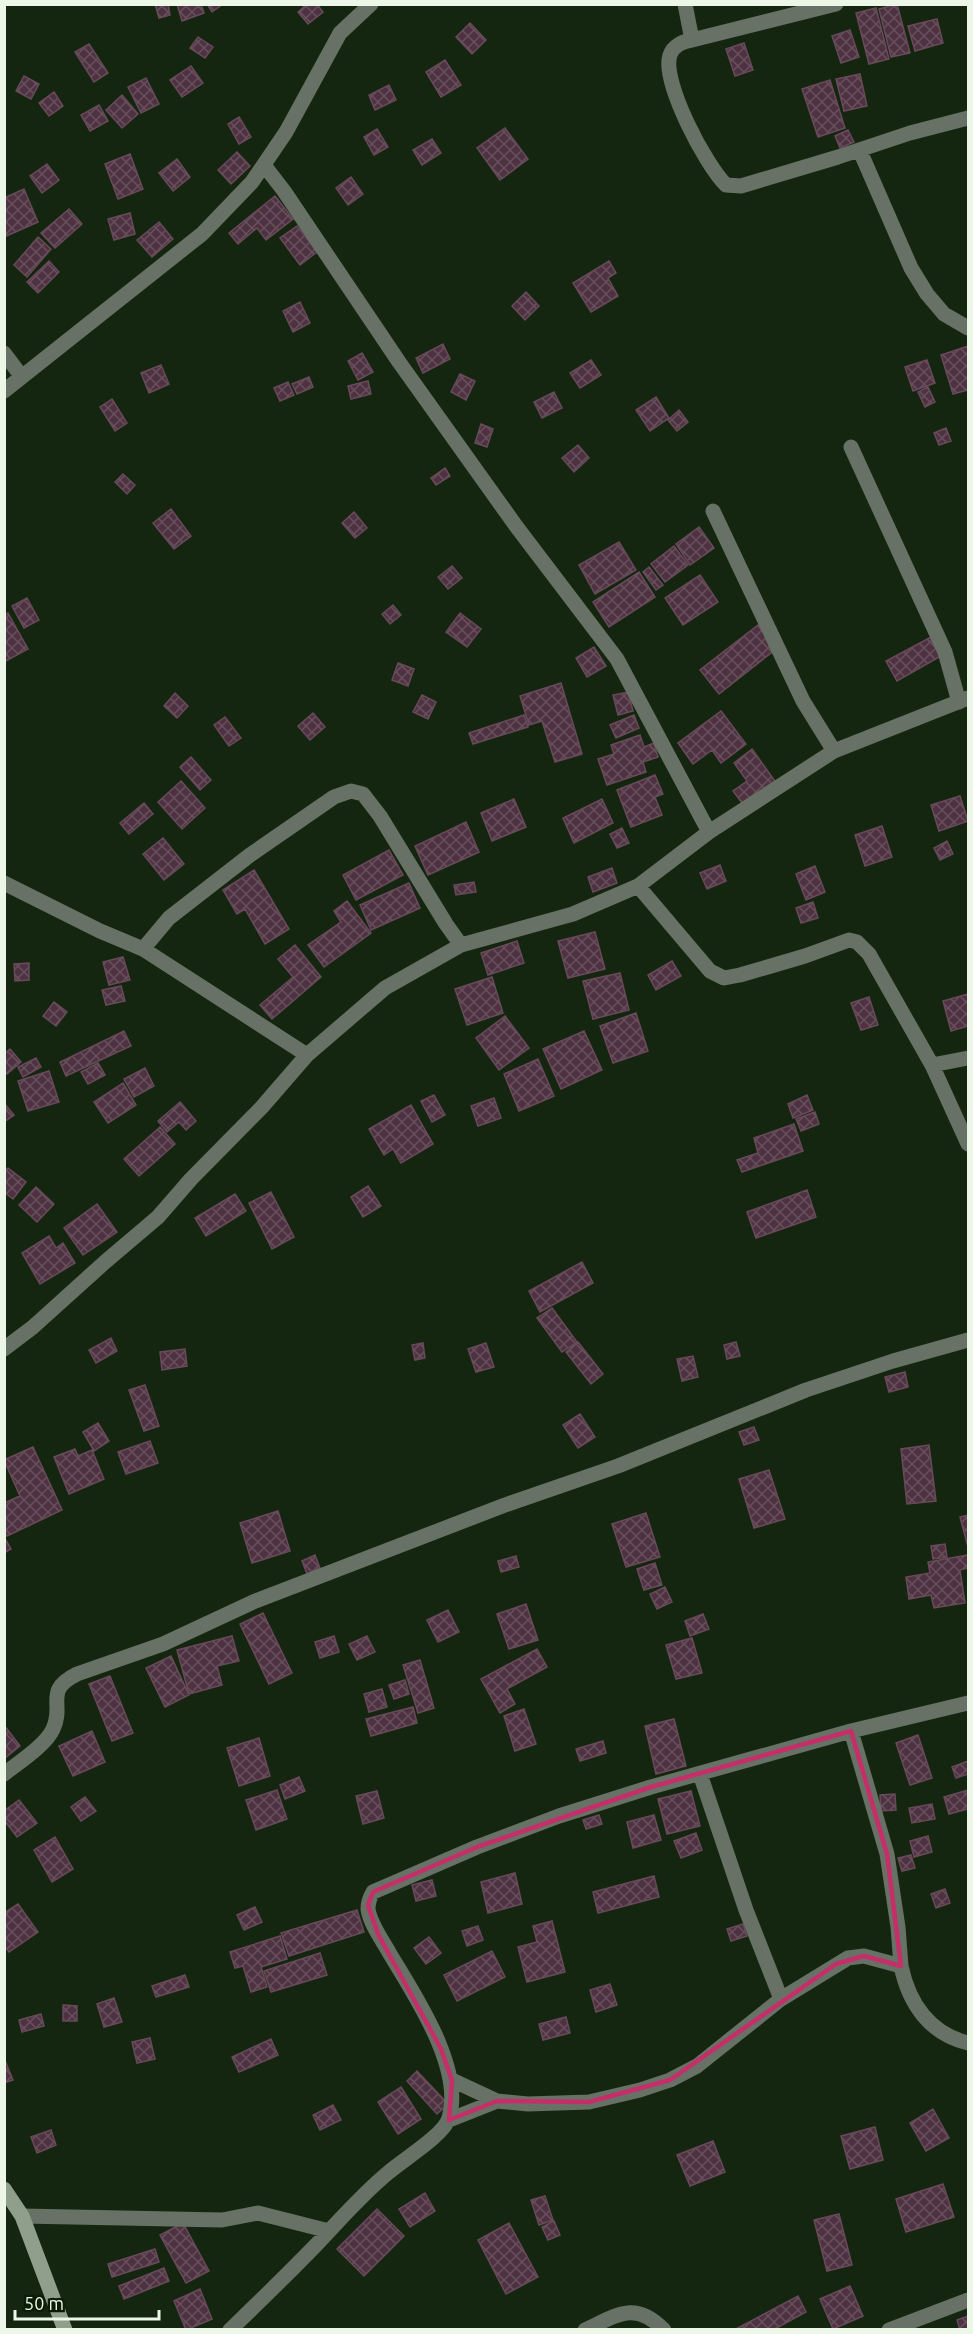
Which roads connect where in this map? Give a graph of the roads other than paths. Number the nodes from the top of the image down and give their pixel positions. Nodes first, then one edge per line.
1 (371, 4) edge
2 (685, 4) edge
3 (836, 4) edge
4 (692, 39) junction
5 (969, 118) edge
6 (860, 151) junction
7 (264, 165) junction
8 (969, 328) edge
9 (4, 353) edge
10 (22, 377) junction
11 (4, 391) edge
12 (851, 447) dead end
13 (712, 511) dead end
14 (964, 700) edge
15 (834, 751) junction
16 (709, 832) junction
17 (4, 882) edge
18 (638, 886) junction
19 (461, 945) junction
20 (143, 949) junction
21 (307, 1055) junction
22 (969, 1058) edge
23 (932, 1065) junction
24 (969, 1144) edge
25 (969, 1340) edge
26 (6, 1344) edge
27 (969, 1702) edge
28 (851, 1731) junction
29 (4, 1774) edge
30 (700, 1774) junction
31 (900, 1966) junction
32 (781, 1999) junction
33 (969, 2043) edge
34 (452, 2080) junction
35 (497, 2101) junction
36 (449, 2120) junction
37 (4, 2189) edge
38 (22, 2216) junction
39 (329, 2231) junction
40 (969, 2300) edge
41 (65, 2330) edge
42 (230, 2330) edge
43 (585, 2330) edge
44 (664, 2330) edge
45 (889, 2330) edge

1 - 7 street
2 - 4 street
3 - 4 street
4 - 6 street
5 - 6 street
6 - 8 street
7 - 10 street
7 - 16 street
9 - 10 street
10 - 11 street
12 - 14 street
13 - 15 street
14 - 15 street
15 - 16 street
16 - 18 street
17 - 20 street
18 - 19 street
18 - 23 street
19 - 20 street
19 - 21 street
20 - 21 street
21 - 26 street
22 - 23 street
23 - 24 street
25 - 29 street
27 - 28 street
28 - 30 street
28 - 31 street
30 - 32 street
30 - 34 street
31 - 32 street
31 - 33 street
32 - 35 street
34 - 35 street
34 - 36 street
35 - 36 street
36 - 39 street
37 - 38 main road
38 - 39 street
38 - 41 main road
39 - 42 street
40 - 45 street
43 - 44 street

